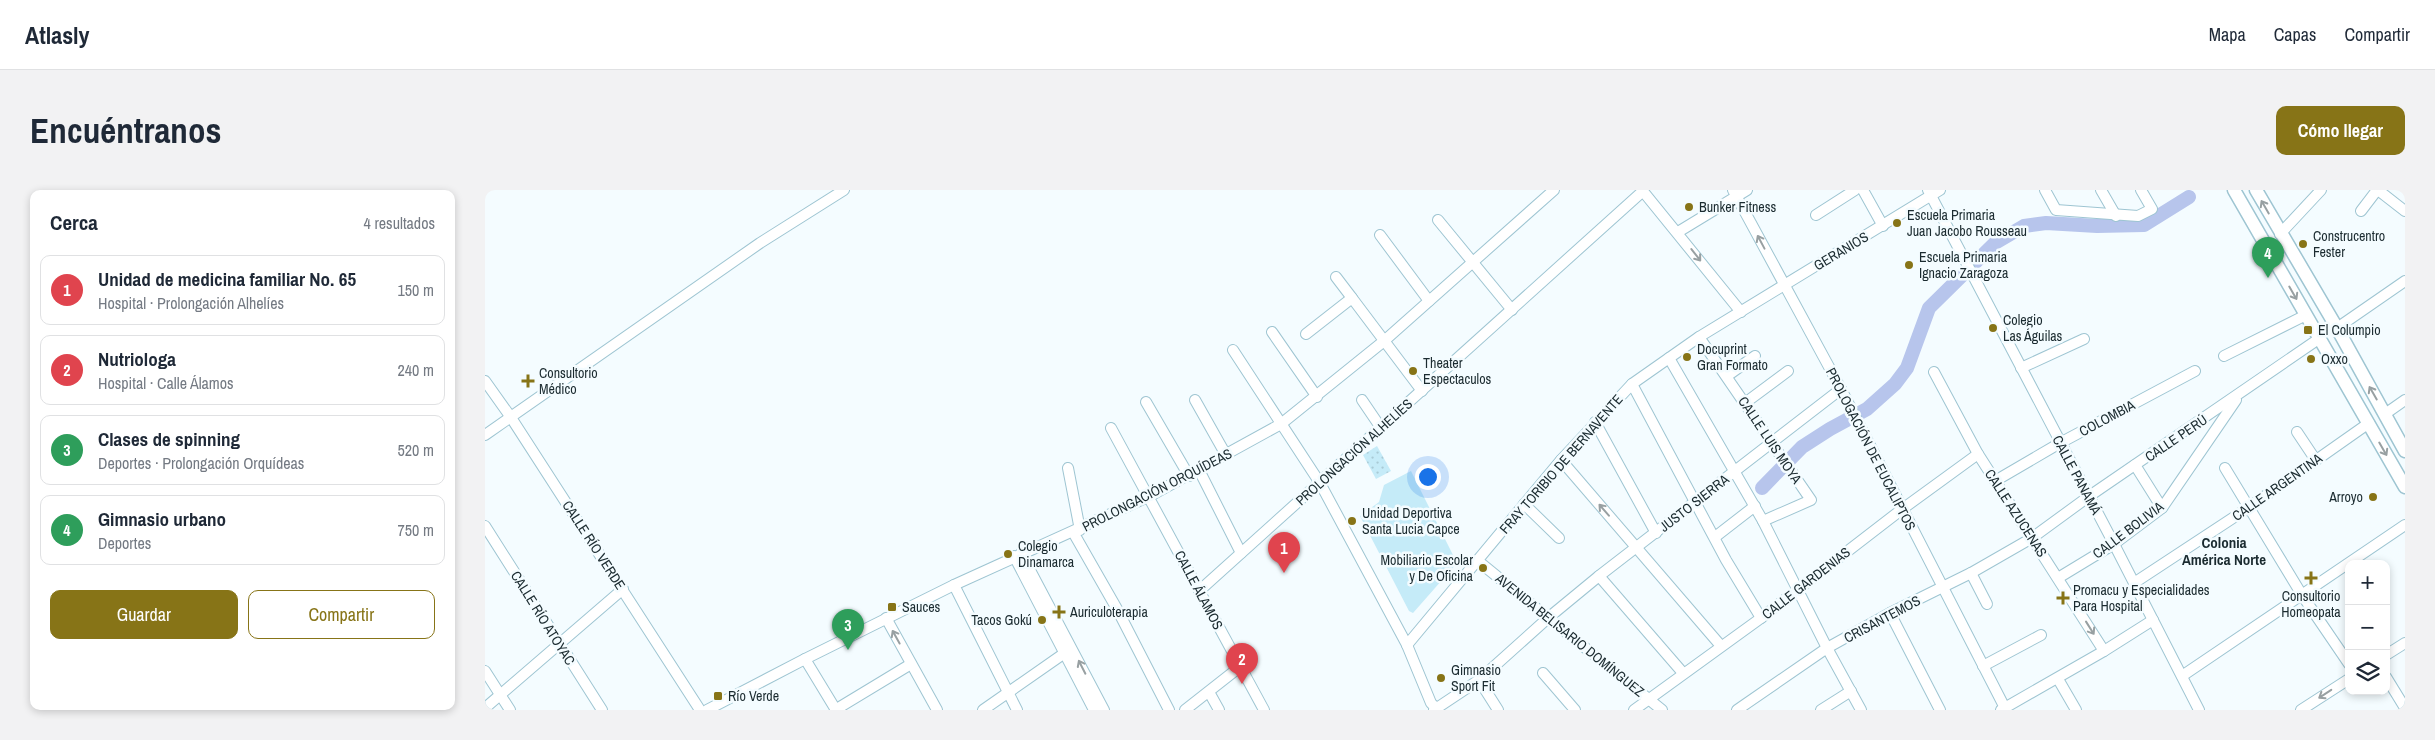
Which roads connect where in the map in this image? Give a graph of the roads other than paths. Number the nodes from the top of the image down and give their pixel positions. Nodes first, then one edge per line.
1 (844, 190) edge
2 (1555, 190) edge
3 (1642, 190) edge
4 (1747, 190) edge
5 (1855, 190) edge
6 (1863, 190) edge
7 (1941, 190) edge
8 (2045, 190) edge
9 (2101, 190) edge
10 (2141, 190) edge
11 (2234, 190) edge
12 (2256, 190) edge
13 (2321, 190) edge
14 (2377, 190) edge
15 (1735, 193) edge
16 (1929, 193) edge
17 (2361, 211) dead end
18 (2405, 211) edge
19 (1816, 215) dead end
20 (2116, 216) junction
21 (1438, 220) dead end
22 (1883, 226) junction
23 (1678, 232) junction
24 (2280, 234) junction
25 (1380, 235) dead end
26 (1473, 262) junction
27 (1337, 277) dead end
28 (2405, 281) edge
29 (1784, 285) junction
30 (1352, 298) junction
31 (1429, 300) junction
32 (1512, 310) junction
33 (1741, 312) junction
34 (2306, 315) junction
35 (2337, 328) junction
36 (1272, 332) dead end
37 (1306, 334) dead end
38 (1699, 337) junction
39 (2320, 338) junction
40 (2084, 339) dead end
41 (1384, 341) junction
42 (1233, 350) dead end
43 (1755, 356) dead end
44 (2224, 356) dead end
45 (1669, 358) junction
46 (2021, 368) junction
47 (1788, 371) dead end
48 (2195, 371) dead end
49 (1934, 372) dead end
50 (1727, 376) junction
51 (485, 381) edge
52 (1632, 384) junction
53 (1841, 389) junction
54 (1422, 391) junction
55 (2238, 396) junction
56 (1317, 397) junction
57 (1195, 400) dead end
58 (1362, 400) dead end
59 (2405, 400) edge
60 (1146, 402) dead end
61 (1745, 403) junction
62 (2385, 414) junction
63 (510, 416) junction
64 (1595, 422) junction
65 (1281, 424) junction
66 (2369, 424) junction
67 (1111, 428) dead end
68 (1381, 428) junction
69 (2297, 432) dead end
70 (485, 435) edge
71 (1773, 442) junction
72 (2060, 443) junction
73 (2405, 451) edge
74 (1978, 454) junction
75 (1226, 455) junction
76 (1561, 460) junction
77 (2315, 460) junction
78 (2135, 465) junction
79 (1068, 468) dead end
80 (2225, 468) dead end
81 (1199, 470) junction
82 (1735, 471) junction
83 (1189, 476) junction
84 (1995, 481) junction
85 (1320, 483) junction
86 (2405, 488) edge
87 (1150, 496) junction
88 (2088, 497) junction
89 (1696, 500) junction
90 (1524, 504) junction
91 (1755, 506) junction
92 (2162, 508) junction
93 (2248, 508) junction
94 (1901, 510) junction
95 (1763, 521) junction
96 (2405, 525) edge
97 (485, 526) edge
98 (1077, 531) junction
99 (1655, 533) junction
100 (1715, 537) junction
101 (1559, 538) dead end
102 (2032, 538) junction
103 (2114, 544) junction
104 (1636, 547) junction
105 (1241, 553) junction
106 (1018, 555) junction
107 (1478, 561) junction
108 (1971, 573) junction
109 (1599, 576) junction
110 (2058, 578) junction
111 (2134, 583) junction
112 (954, 586) junction
113 (1943, 587) junction
114 (623, 589) junction
115 (1797, 590) junction
116 (1199, 591) junction
117 (2302, 595) junction
118 (1987, 604) dead end
119 (1890, 613) junction
120 (886, 618) junction
121 (1548, 618) junction
122 (1761, 618) junction
123 (2153, 620) junction
124 (2041, 635) dead end
125 (559, 643) junction
126 (2405, 643) edge
127 (1407, 645) junction
128 (1721, 646) junction
129 (1827, 648) junction
130 (1068, 651) junction
131 (2104, 651) junction
132 (2390, 652) edge
133 (2345, 658) edge
134 (805, 659) junction
135 (911, 664) junction
136 (1241, 666) junction
137 (1983, 666) junction
138 (485, 671) edge
139 (1543, 673) dead end
140 (1683, 673) junction
141 (2182, 676) junction
142 (2058, 679) junction
143 (1479, 680) junction
144 (2345, 681) edge
145 (2390, 684) edge
146 (1851, 691) junction
147 (1209, 692) junction
148 (1009, 694) junction
149 (500, 695) junction
150 (1649, 698) junction
151 (485, 708) edge
152 (1434, 708) edge
153 (2405, 708) edge
154 (2004, 709) edge
155 (511, 710) edge
156 (602, 710) edge
157 (700, 710) edge
158 (707, 710) edge
159 (836, 710) edge
160 (937, 710) edge
161 (983, 710) edge
162 (1017, 710) edge
163 (1094, 710) edge
164 (1104, 710) edge
165 (1169, 710) edge
166 (1185, 710) edge
167 (1219, 710) edge
168 (1264, 710) edge
169 (1498, 710) edge
170 (1575, 710) edge
171 (1634, 710) edge
172 (1663, 710) edge
173 (1737, 710) edge
174 (1821, 710) edge
175 (1861, 710) edge
176 (1940, 710) edge
177 (2076, 710) edge
178 (2199, 710) edge
179 (2301, 710) edge

1 - 63 street
2 - 26 street, PROLONGACIÓN ORQUÍDEAS
3 - 23 street
3 - 32 street, PROLONGACIÓN ALHELÍES
4 - 15 street
5 - 19 street
6 - 22 street
7 - 16 street, GERANIOS
8 - 20 street
9 - 20 street
10 - 20 street
11 -> 34 main road
24 -> 12 main road
13 - 24 street
14 - 17 street
14 - 18 street
15 - 23 street
29 -> 15 street, PROLOGACIÓN DE EUCALIPTOS
16 - 22 street, GERANIOS
16 - 46 street, CALLE PANAMÁ
21 - 26 street
22 - 29 street, GERANIOS
23 -> 33 street
24 - 35 main road
25 - 31 street
26 - 31 street, PROLONGACIÓN ORQUÍDEAS
26 - 32 street
27 - 30 street
28 - 35 street
29 - 33 street, GERANIOS
29 - 53 street, PROLOGACIÓN DE EUCALIPTOS
30 - 37 street
30 - 41 street
31 - 41 street, PROLONGACIÓN ORQUÍDEAS
32 - 54 street, PROLONGACIÓN ALHELÍES
33 - 38 street, FRAY TORIBIO DE BERNAVENTE
34 - 39 main road
34 - 44 street
62 -> 35 main road
36 - 56 street
38 - 45 street, FRAY TORIBIO DE BERNAVENTE
38 - 50 street, CALLE LUIS MOYA
39 - 55 street, CALLE PERÚ
39 - 66 main road
40 - 46 street
41 - 54 street
41 - 56 street, PROLONGACIÓN ORQUÍDEAS
42 - 65 street
43 - 50 street
45 - 52 street, FRAY TORIBIO DE BERNAVENTE
45 - 82 street
46 - 72 street, CALLE PANAMÁ
47 - 61 street
48 - 72 street, COLOMBIA
49 - 74 street, CALLE AZUCENAS
50 - 61 street, CALLE LUIS MOYA
51 - 63 street, CALLE RÍO VERDE
52 - 64 street, FRAY TORIBIO DE BERNAVENTE
52 - 89 street
53 - 71 street, JUSTO SIERRA
53 - 94 street, PROLOGACIÓN DE EUCALIPTOS
54 - 68 street, PROLONGACIÓN ALHELÍES
55 - 78 street, CALLE PERÚ
55 - 92 street, CALLE BOLIVIA
56 - 65 street, PROLONGACIÓN ORQUÍDEAS
57 - 75 street
58 - 68 street
59 - 62 street
60 - 83 street
61 - 71 street, CALLE LUIS MOYA
62 - 73 main road
63 - 70 street
63 - 114 street, CALLE RÍO VERDE
64 - 76 street, FRAY TORIBIO DE BERNAVENTE
64 - 99 street
65 - 75 street, PROLONGACIÓN ORQUÍDEAS
65 - 85 street
66 - 77 street, CALLE ARGENTINA
66 -> 86 main road
67 - 87 street, CALLE ÁLAMOS
68 - 85 street, PROLONGACIÓN ALHELÍES
69 - 77 street
71 - 82 street, JUSTO SIERRA
71 - 95 street, CALLE LUIS MOYA
72 - 84 street, COLOMBIA
72 - 88 street, CALLE PANAMÁ
74 - 84 street, CALLE AZUCENAS
74 - 94 street, CALLE GARDENIAS
75 - 81 street, PROLONGACIÓN ORQUÍDEAS
76 - 90 street, FRAY TORIBIO DE BERNAVENTE
104 -> 76 street
77 - 93 street, CALLE ARGENTINA
78 - 88 street, CALLE PERÚ
78 - 92 street
79 - 98 street
80 - 93 street
81 - 83 street, PROLONGACIÓN ORQUÍDEAS
81 - 105 street
82 - 89 street, JUSTO SIERRA
82 - 91 street
83 - 87 street, PROLONGACIÓN ORQUÍDEAS
84 - 102 street, CALLE AZUCENAS
85 - 105 street, PROLONGACIÓN ALHELÍES
85 - 127 street
87 - 98 street, PROLONGACIÓN ORQUÍDEAS
87 - 116 street, CALLE ÁLAMOS
88 - 102 street, CALLE PERÚ
88 - 103 street, CALLE PANAMÁ
89 - 99 street, JUSTO SIERRA
89 - 100 street
90 - 101 street
90 - 107 street, FRAY TORIBIO DE BERNAVENTE
91 - 95 street
91 - 100 street
92 - 103 street, CALLE BOLIVIA
93 - 111 street, CALLE ARGENTINA
93 - 117 street
94 - 113 street, PROLOGACIÓN DE EUCALIPTOS
94 - 115 street, CALLE GARDENIAS
95 - 115 street
96 - 117 street
97 - 125 street, CALLE RÍO ATOYAC
98 - 106 street, PROLONGACIÓN ORQUÍDEAS
98 - 165 street
99 - 104 street, JUSTO SIERRA
100 - 122 street
102 - 108 street, CRISANTEMOS
102 - 110 street, CALLE AZUCENAS
103 - 110 street, CALLE BOLIVIA
103 - 111 street, CALLE PANAMÁ
104 - 109 street, JUSTO SIERRA
104 - 128 street
105 - 116 street, PROLONGACIÓN ALHELÍES
106 - 112 street, PROLONGACIÓN ORQUÍDEAS
106 - 130 street
107 - 121 street, AVENIDA BELISARIO DOMÍNGUEZ
107 - 127 street, FRAY TORIBIO DE BERNAVENTE
108 - 113 street, CRISANTEMOS
108 - 118 street
109 - 121 street, JUSTO SIERRA
109 - 140 street
110 -> 131 street, CALLE AZUCENAS
111 - 123 street, CALLE PANAMÁ
112 - 120 street, PROLONGACIÓN ORQUÍDEAS
112 - 148 street
113 - 119 street, CRISANTEMOS
113 - 137 street, PROLOGACIÓN DE EUCALIPTOS
114 - 125 street
114 - 157 street, CALLE RÍO VERDE
115 - 122 street, CALLE GARDENIAS
115 - 129 street
116 - 136 street, CALLE ÁLAMOS
117 - 133 street
117 - 141 street
119 - 129 street, CRISANTEMOS
119 - 176 street
120 - 134 street, PROLONGACIÓN ORQUÍDEAS
135 -> 120 street
121 - 143 street, JUSTO SIERRA
121 - 150 street, AVENIDA BELISARIO DOMÍNGUEZ
122 - 128 street, CALLE GARDENIAS
123 - 131 street
123 - 141 street, CALLE PANAMÁ
124 - 137 street
125 - 149 street
125 - 156 street, CALLE RÍO ATOYAC
126 - 132 street
127 - 152 street
128 - 140 street, CALLE GARDENIAS
129 - 146 street
129 - 173 street, CRISANTEMOS
130 - 148 street
130 - 163 street
164 -> 130 street
131 - 142 street
134 - 158 street, PROLONGACIÓN ORQUÍDEAS
134 - 159 street
135 - 159 street
135 - 160 street
136 - 147 street
136 - 168 street, CALLE ÁLAMOS
137 - 154 street, PROLOGACIÓN DE EUCALIPTOS
138 - 149 street
139 - 170 street
140 - 150 street, CALLE GARDENIAS
141 - 178 street, CALLE PANAMÁ
142 - 154 street
142 - 177 street
143 - 152 street, JUSTO SIERRA
143 - 169 street
144 -> 179 street
145 - 153 street
146 - 174 street
146 - 175 street
147 - 166 street
147 - 167 street
148 - 161 street
148 - 162 street
149 - 151 street
149 - 155 street
150 - 171 street, CALLE GARDENIAS
150 - 172 street, AVENIDA BELISARIO DOMÍNGUEZ

